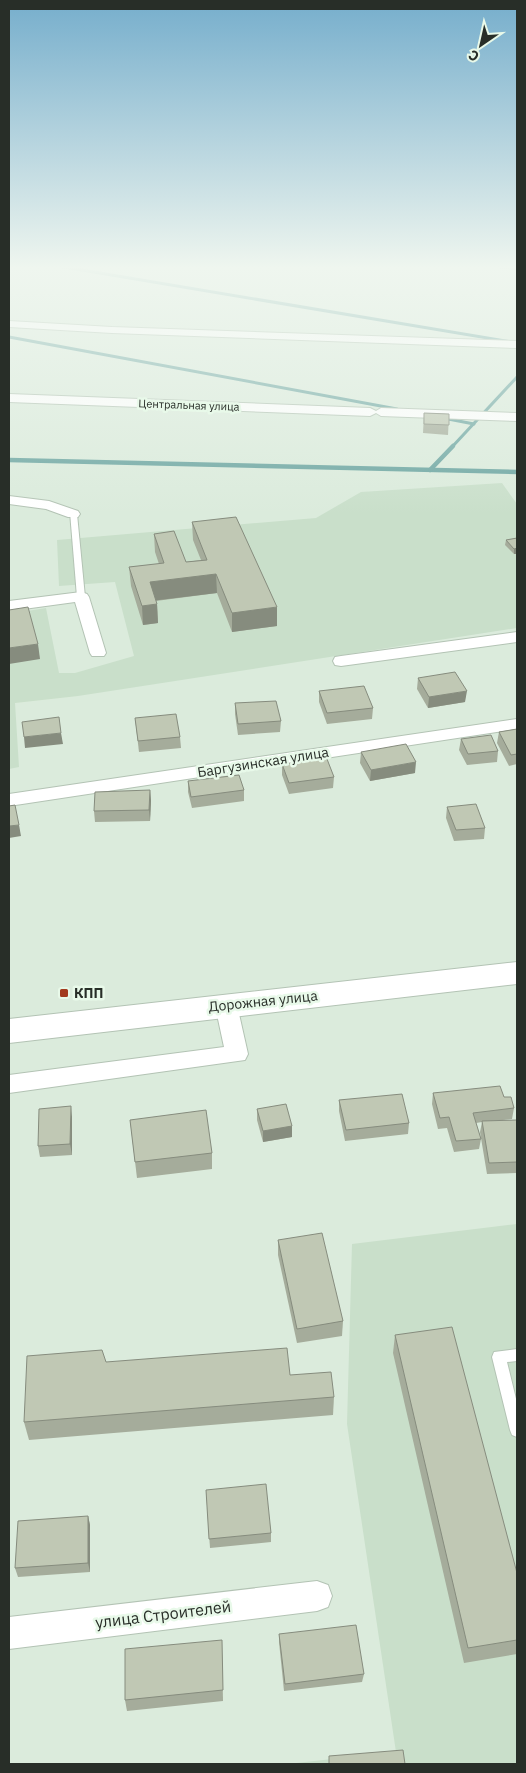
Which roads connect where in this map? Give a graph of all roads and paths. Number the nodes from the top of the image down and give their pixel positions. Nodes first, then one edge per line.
1 (9, 398) edge
2 (517, 417) edge
3 (9, 500) edge
4 (74, 514) joint
5 (81, 597) junction
6 (9, 606) edge
7 (517, 637) edge
8 (98, 653) dead end
9 (340, 661) dead end
10 (517, 724) edge
11 (9, 800) edge
12 (517, 973) edge
13 (226, 1005) junction
14 (9, 1032) edge
15 (9, 1084) edge
16 (517, 1355) edge
17 (517, 1430) edge
18 (317, 1596) dead end
19 (9, 1633) edge

1 - 2 street, Центральная улица
3 - 4 street
4 - 5 lane
5 - 6 street
5 - 8 street
7 - 9 street
10 - 11 street, Баргузинская улица
12 - 13 main road, Дорожная улица
13 - 14 main road, Дорожная улица
13 - 15 street
16 - 17 lane
18 - 19 street, улица Строителей

